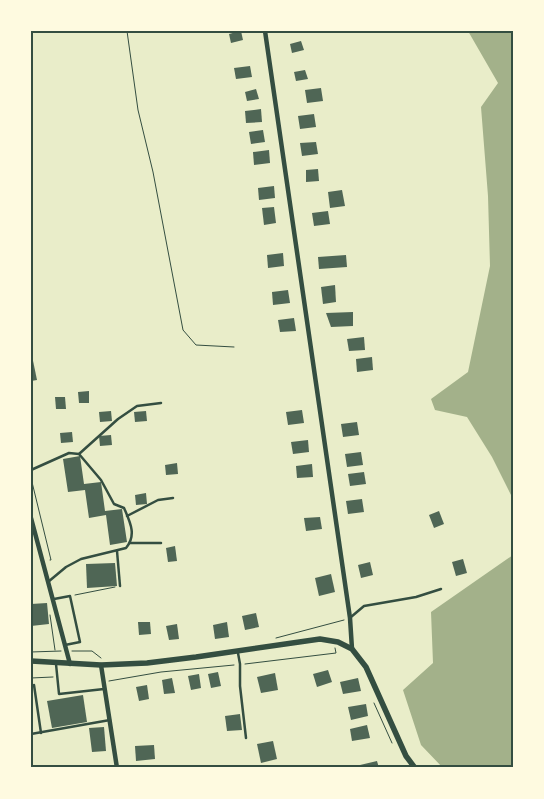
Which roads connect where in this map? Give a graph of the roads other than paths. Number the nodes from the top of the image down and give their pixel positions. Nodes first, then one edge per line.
1 (265, 31) edge
2 (161, 403) dead end
3 (79, 454) junction
4 (31, 470) edge
5 (173, 498) dead end
6 (127, 516) junction
7 (31, 518) edge
8 (130, 543) junction
9 (162, 543) dead end
10 (117, 551) junction
11 (48, 582) junction
12 (120, 586) road end
13 (441, 589) dead end
14 (53, 599) junction
15 (350, 618) junction
16 (66, 648) junction
17 (352, 649) junction
18 (238, 651) junction
19 (31, 661) edge
20 (102, 662) junction
21 (56, 663) junction
22 (70, 664) junction
23 (34, 685) dead end
24 (105, 689) junction
25 (110, 720) junction
26 (40, 733) junction
27 (31, 734) edge
28 (246, 738) dead end
29 (117, 768) edge
30 (415, 768) edge

1 - 15 street
2 - 3 lane
3 - 4 lane
3 - 6 lane
5 - 6 lane
6 - 8 lane
7 - 11 street
8 - 9 lane
8 - 10 lane
10 - 11 lane
10 - 12 lane
11 - 14 street
13 - 15 lane
14 - 16 street
14 - 16 lane
15 - 17 street
16 - 22 street
17 - 18 street
17 - 30 street
18 - 20 street
18 - 28 lane
19 - 21 street
20 - 22 street
20 - 24 street
21 - 22 street
21 - 24 lane
23 - 26 lane
24 - 25 street
25 - 26 lane
25 - 29 street
26 - 27 lane

